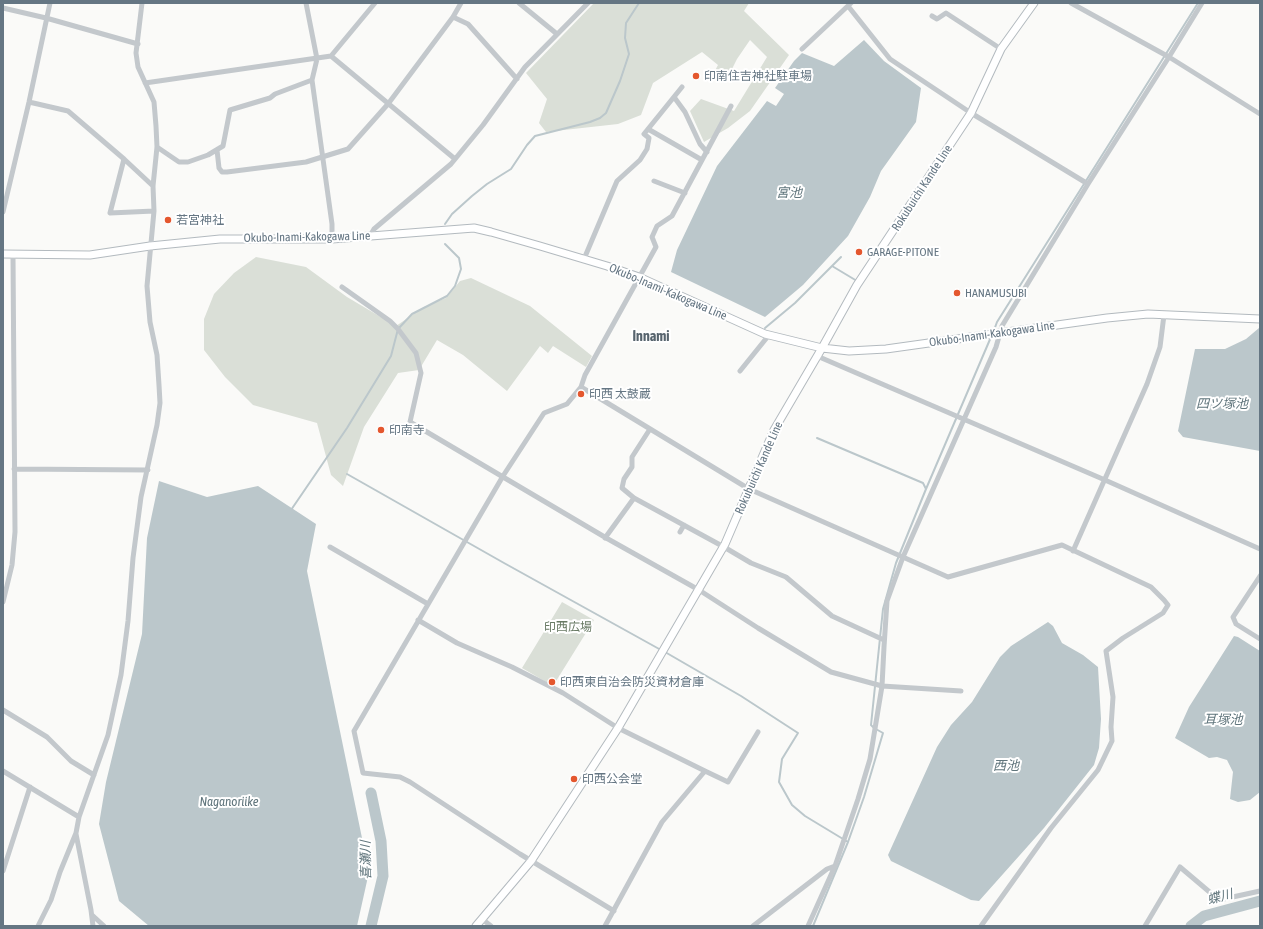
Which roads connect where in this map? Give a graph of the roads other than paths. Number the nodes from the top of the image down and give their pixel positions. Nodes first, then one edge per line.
1 (50, 3) edge
2 (142, 3) edge
3 (306, 3) edge
4 (375, 3) edge
5 (461, 3) edge
6 (519, 3) edge
7 (588, 3) edge
8 (1034, 3) edge
9 (1072, 3) edge
10 (1202, 3) edge
11 (850, 4) edge
12 (3, 8) edge
13 (932, 16) dead end
14 (453, 17) junction
15 (46, 18) junction
16 (557, 34) junction
17 (138, 44) junction
18 (802, 49) dead end
19 (1001, 49) junction
20 (331, 56) junction
21 (1169, 57) junction
22 (317, 59) junction
23 (517, 79) junction
24 (312, 80) junction
25 (145, 83) junction
26 (682, 87) dead end
27 (674, 97) junction
28 (29, 102) junction
29 (388, 104) junction
30 (731, 106) dead end
31 (971, 113) junction
32 (1260, 114) edge
33 (648, 129) junction
34 (157, 147) junction
35 (217, 150) junction
36 (707, 152) junction
37 (322, 157) junction
38 (124, 159) junction
39 (455, 159) junction
40 (702, 160) junction
41 (654, 181) dead end
42 (1088, 184) junction
43 (153, 186) junction
44 (684, 193) junction
45 (154, 211) junction
46 (3, 212) edge
47 (370, 236) junction
48 (332, 239) junction
49 (150, 246) junction
50 (3, 254) edge
51 (13, 255) junction
52 (584, 259) junction
53 (639, 277) junction
54 (342, 287) dead end
55 (1164, 315) junction
56 (1260, 319) edge
57 (999, 333) junction
58 (769, 335) junction
59 (822, 348) junction
60 (817, 356) junction
61 (740, 371) dead end
62 (581, 387) junction
63 (964, 419) junction
64 (650, 429) junction
65 (14, 469) junction
66 (148, 470) junction
67 (503, 476) junction
68 (1105, 480) junction
69 (749, 489) junction
70 (634, 498) junction
71 (684, 525) junction
72 (680, 532) dead end
73 (605, 538) junction
74 (330, 547) dead end
75 (724, 547) junction
76 (1260, 549) edge
77 (1073, 551) junction
78 (903, 557) junction
79 (1260, 576) edge
80 (699, 590) junction
81 (3, 602) edge
82 (428, 604) junction
83 (418, 620) junction
84 (1260, 639) edge
85 (884, 640) junction
86 (882, 686) junction
87 (961, 691) dead end
88 (3, 710) edge
89 (618, 728) junction
90 (758, 732) dead end
91 (3, 771) edge
92 (705, 771) junction
93 (94, 775) junction
94 (30, 787) junction
95 (79, 817) junction
96 (76, 833) junction
97 (531, 861) junction
98 (835, 866) junction
99 (3, 871) edge
100 (1260, 891) edge
101 (614, 911) junction
102 (92, 915) junction
103 (482, 919) junction
104 (38, 926) edge
105 (93, 926) edge
106 (104, 926) edge
107 (476, 926) edge
108 (491, 926) edge
109 (605, 926) edge
110 (753, 926) edge
111 (808, 926) edge
112 (981, 926) edge
113 (1145, 926) edge

1 - 15 street
2 - 17 street
3 - 22 street
4 - 20 street
5 - 14 street
6 - 16 street
7 - 16 street
8 - 19 main road, Rokubuichi Kande Line
9 - 21 street
10 - 21 street
11 - 18 street
11 - 31 street
12 - 15 street
13 - 19 street
14 - 23 street
14 - 29 street
15 - 17 street
15 - 28 street
16 - 23 street
17 - 25 street
19 - 31 main road, Rokubuichi Kande Line
20 - 22 street
20 - 29 street
21 - 32 street
21 - 42 street
22 - 24 street
22 - 25 street
23 - 39 street
24 - 35 street
24 - 37 street
25 - 34 street
26 - 27 street
27 - 33 street
27 - 36 street
28 - 38 street
28 - 46 street
29 - 37 street
29 - 39 street
30 - 36 street
31 - 42 street
31 - 59 main road, Rokubuichi Kande Line
33 - 40 street
33 - 52 street
34 - 35 street
34 - 43 street
35 - 37 street
36 - 40 street
37 - 48 street
38 - 43 street
38 - 45 street
39 - 47 street
40 - 44 street
41 - 44 street
42 - 57 street
43 - 45 street
44 - 53 street
45 - 49 street
47 - 48 main road, Okubo-Inami-Kakogawa Line
47 - 52 main road, Okubo-Inami-Kakogawa Line
48 - 49 main road, Okubo-Inami-Kakogawa Line
49 - 51 main road, Okubo-Inami-Kakogawa Line
49 - 66 street
50 - 51 main road, Okubo-Inami-Kakogawa Line
51 - 65 street
52 - 53 main road, Okubo-Inami-Kakogawa Line
53 - 58 main road, Okubo-Inami-Kakogawa Line
53 - 62 street
54 - 67 street
55 - 56 main road, Okubo-Inami-Kakogawa Line
55 - 57 main road, Okubo-Inami-Kakogawa Line
55 - 68 street
57 - 59 main road, Okubo-Inami-Kakogawa Line
57 - 63 street
58 - 59 main road, Okubo-Inami-Kakogawa Line
58 - 61 street
59 - 60 main road, Rokubuichi Kande Line
60 - 63 street
60 - 69 main road, Rokubuichi Kande Line
62 - 64 street
62 - 67 street
63 - 68 street
63 - 78 street
64 - 69 street
64 - 70 street
65 - 66 street
65 - 81 street
66 - 93 street
67 - 73 street
67 - 82 street
68 - 76 street
68 - 77 street
69 - 75 main road, Rokubuichi Kande Line
69 - 78 street
70 - 71 street
70 - 73 street
71 - 72 street
71 - 75 street
73 - 80 street
74 - 82 street
75 - 80 main road, Rokubuichi Kande Line
75 - 85 street
77 - 78 street
77 - 112 street
78 - 85 street
79 - 84 street
80 - 86 street
80 - 89 main road, Rokubuichi Kande Line
82 - 83 street
83 - 89 street
83 - 97 street
85 - 86 street
86 - 87 street
86 - 98 street
88 - 93 street
89 - 92 street
89 - 97 main road, Rokubuichi Kande Line
90 - 92 street
91 - 94 street
92 - 101 street
93 - 95 street
94 - 95 street
94 - 99 street
95 - 96 street
96 - 102 street
96 - 104 street
97 - 101 street
97 - 103 main road, Rokubuichi Kande Line
98 - 110 street
98 - 111 street
100 - 113 street
101 - 109 street
102 - 105 street
102 - 106 street
103 - 107 main road, Rokubuichi Kande Line
103 - 108 street

